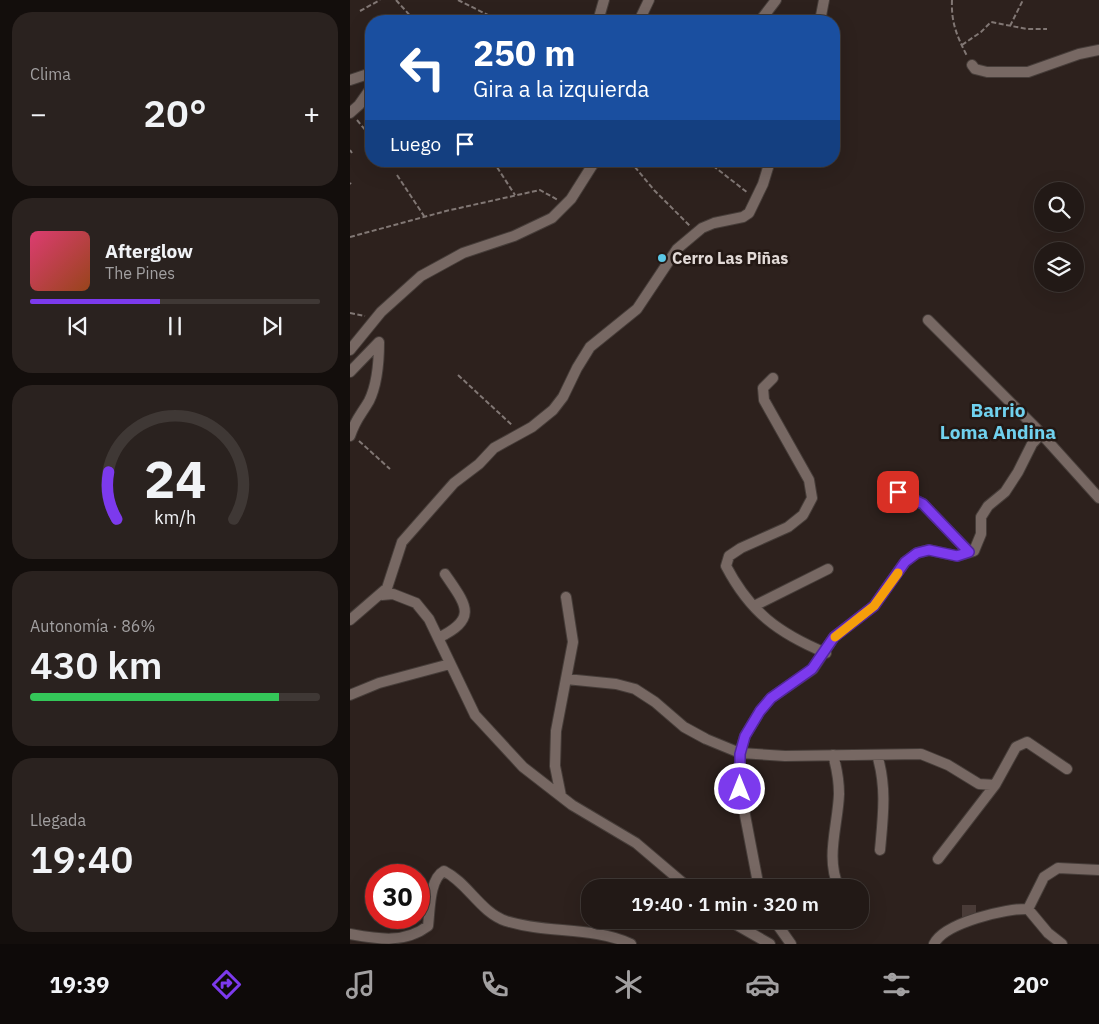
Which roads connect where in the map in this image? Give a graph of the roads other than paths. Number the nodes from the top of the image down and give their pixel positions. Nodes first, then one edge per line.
1 (604, 0) edge
2 (776, 0) edge
3 (824, 0) edge
4 (644, 2) edge
5 (600, 15) edge
6 (641, 15) edge
7 (765, 15) edge
8 (821, 15) edge
9 (1099, 50) edge
10 (972, 65) road end
11 (365, 76) edge
12 (350, 80) edge
13 (365, 96) edge
14 (351, 112) edge
15 (592, 167) edge
16 (768, 167) edge
17 (928, 320) dead end
18 (350, 350) edge
19 (350, 372) edge
20 (773, 378) dead end
21 (1041, 434) junction
22 (350, 435) edge
23 (898, 492) dead end
24 (1099, 498) edge
25 (969, 552) junction
26 (828, 569) dead end
27 (445, 574) dead end
28 (382, 595) junction
29 (566, 597) dead end
30 (754, 606) junction
31 (350, 620) edge
32 (438, 638) junction
33 (826, 653) junction
34 (450, 664) junction
35 (566, 678) junction
36 (350, 695) edge
37 (740, 754) junction
38 (833, 755) junction
39 (877, 755) junction
40 (1067, 769) dead end
41 (995, 785) junction
42 (561, 796) junction
43 (880, 850) dead end
44 (938, 859) dead end
45 (1099, 870) edge
46 (678, 879) edge
47 (757, 879) edge
48 (837, 879) edge
49 (1028, 909) junction
50 (744, 929) edge
51 (780, 929) edge
52 (350, 934) edge
53 (631, 944) edge
54 (770, 944) edge
55 (791, 944) edge
56 (934, 944) edge
57 (1062, 944) edge

1 - 5 street
2 - 7 street
3 - 8 street
4 - 6 street
9 - 10 street
11 - 12 street
13 - 14 street
15 - 18 street
16 - 28 street
17 - 21 street
19 - 22 street
20 - 30 street
21 - 24 street
21 - 25 street
23 - 25 street
25 - 33 street
26 - 30 street
27 - 32 street
28 - 31 street
28 - 32 street
29 - 35 street
30 - 33 street
32 - 34 street
33 - 37 street
34 - 36 street
34 - 42 street
35 - 37 street
35 - 42 street
37 - 38 street
37 - 47 street
38 - 39 street
38 - 48 street
39 - 41 street
39 - 43 street
40 - 41 street
41 - 44 street
42 - 46 street
45 - 49 street
49 - 56 street
49 - 57 street
50 - 54 street
51 - 55 street
52 - 53 street

